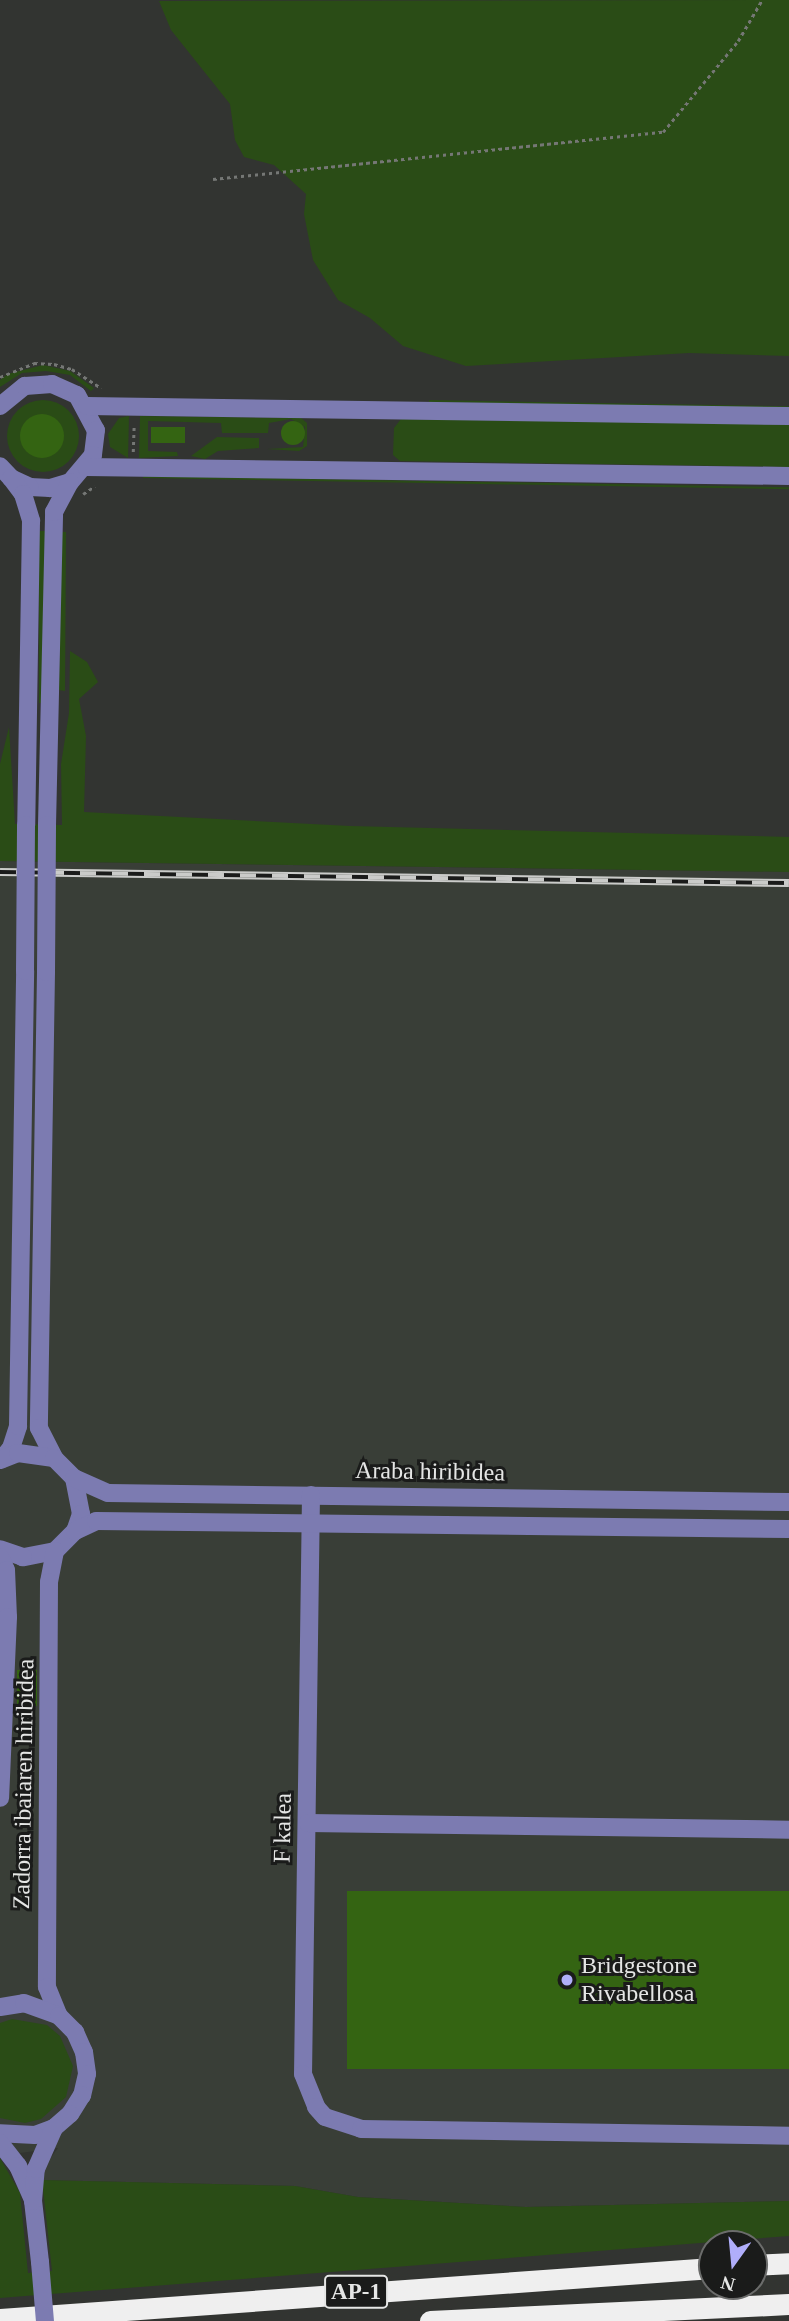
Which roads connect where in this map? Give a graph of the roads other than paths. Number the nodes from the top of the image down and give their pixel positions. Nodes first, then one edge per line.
1 (0, 406) edge
2 (87, 406) junction
3 (789, 416) edge
4 (86, 467) junction
5 (5, 472) edge
6 (789, 476) edge
7 (70, 482) junction
8 (54, 1458) junction
9 (1, 1460) edge
10 (74, 1478) junction
11 (311, 1495) junction
12 (789, 1502) edge
13 (311, 1522) junction
14 (789, 1529) edge
15 (75, 1531) junction
16 (0, 1549) edge
17 (55, 1550) junction
18 (0, 1557) edge
19 (0, 1798) edge
20 (308, 1823) junction
21 (789, 1830) edge
22 (0, 2007) edge
23 (60, 2016) junction
24 (54, 2128) junction
25 (0, 2133) edge
26 (789, 2136) edge
27 (0, 2143) edge
28 (33, 2201) junction
29 (789, 2263) edge
30 (768, 2264) edge
31 (698, 2269) edge
32 (789, 2304) edge
33 (0, 2319) edge
34 (45, 2321) edge
35 (430, 2321) edge

1 - 2 street
2 - 3 street
2 - 4 street
4 - 6 street
4 - 7 street
5 - 7 street
5 - 9 street, bridge
7 - 8 street, bridge
8 - 9 street
8 - 10 street
10 - 11 street, Araba hiribidea
10 - 15 street
11 - 12 street, Araba hiribidea
11 - 13 street, F kalea
13 - 14 street
13 - 15 street
13 - 20 street, F kalea
15 - 17 street
16 - 17 street
17 - 23 street, Zadorra ibaiaren hiribidea
18 - 19 street, Zadorra ibaiaren hiribidea
20 - 21 street
20 - 26 street, F kalea
22 - 23 street
23 - 24 street, Zadorra ibaiaren hiribidea
24 - 25 street
24 - 28 street, Zadorra ibaiaren hiribidea
27 - 28 street
28 - 34 street, bridge
29 - 30 highway
31 - 33 highway, AP-1
32 - 35 highway

